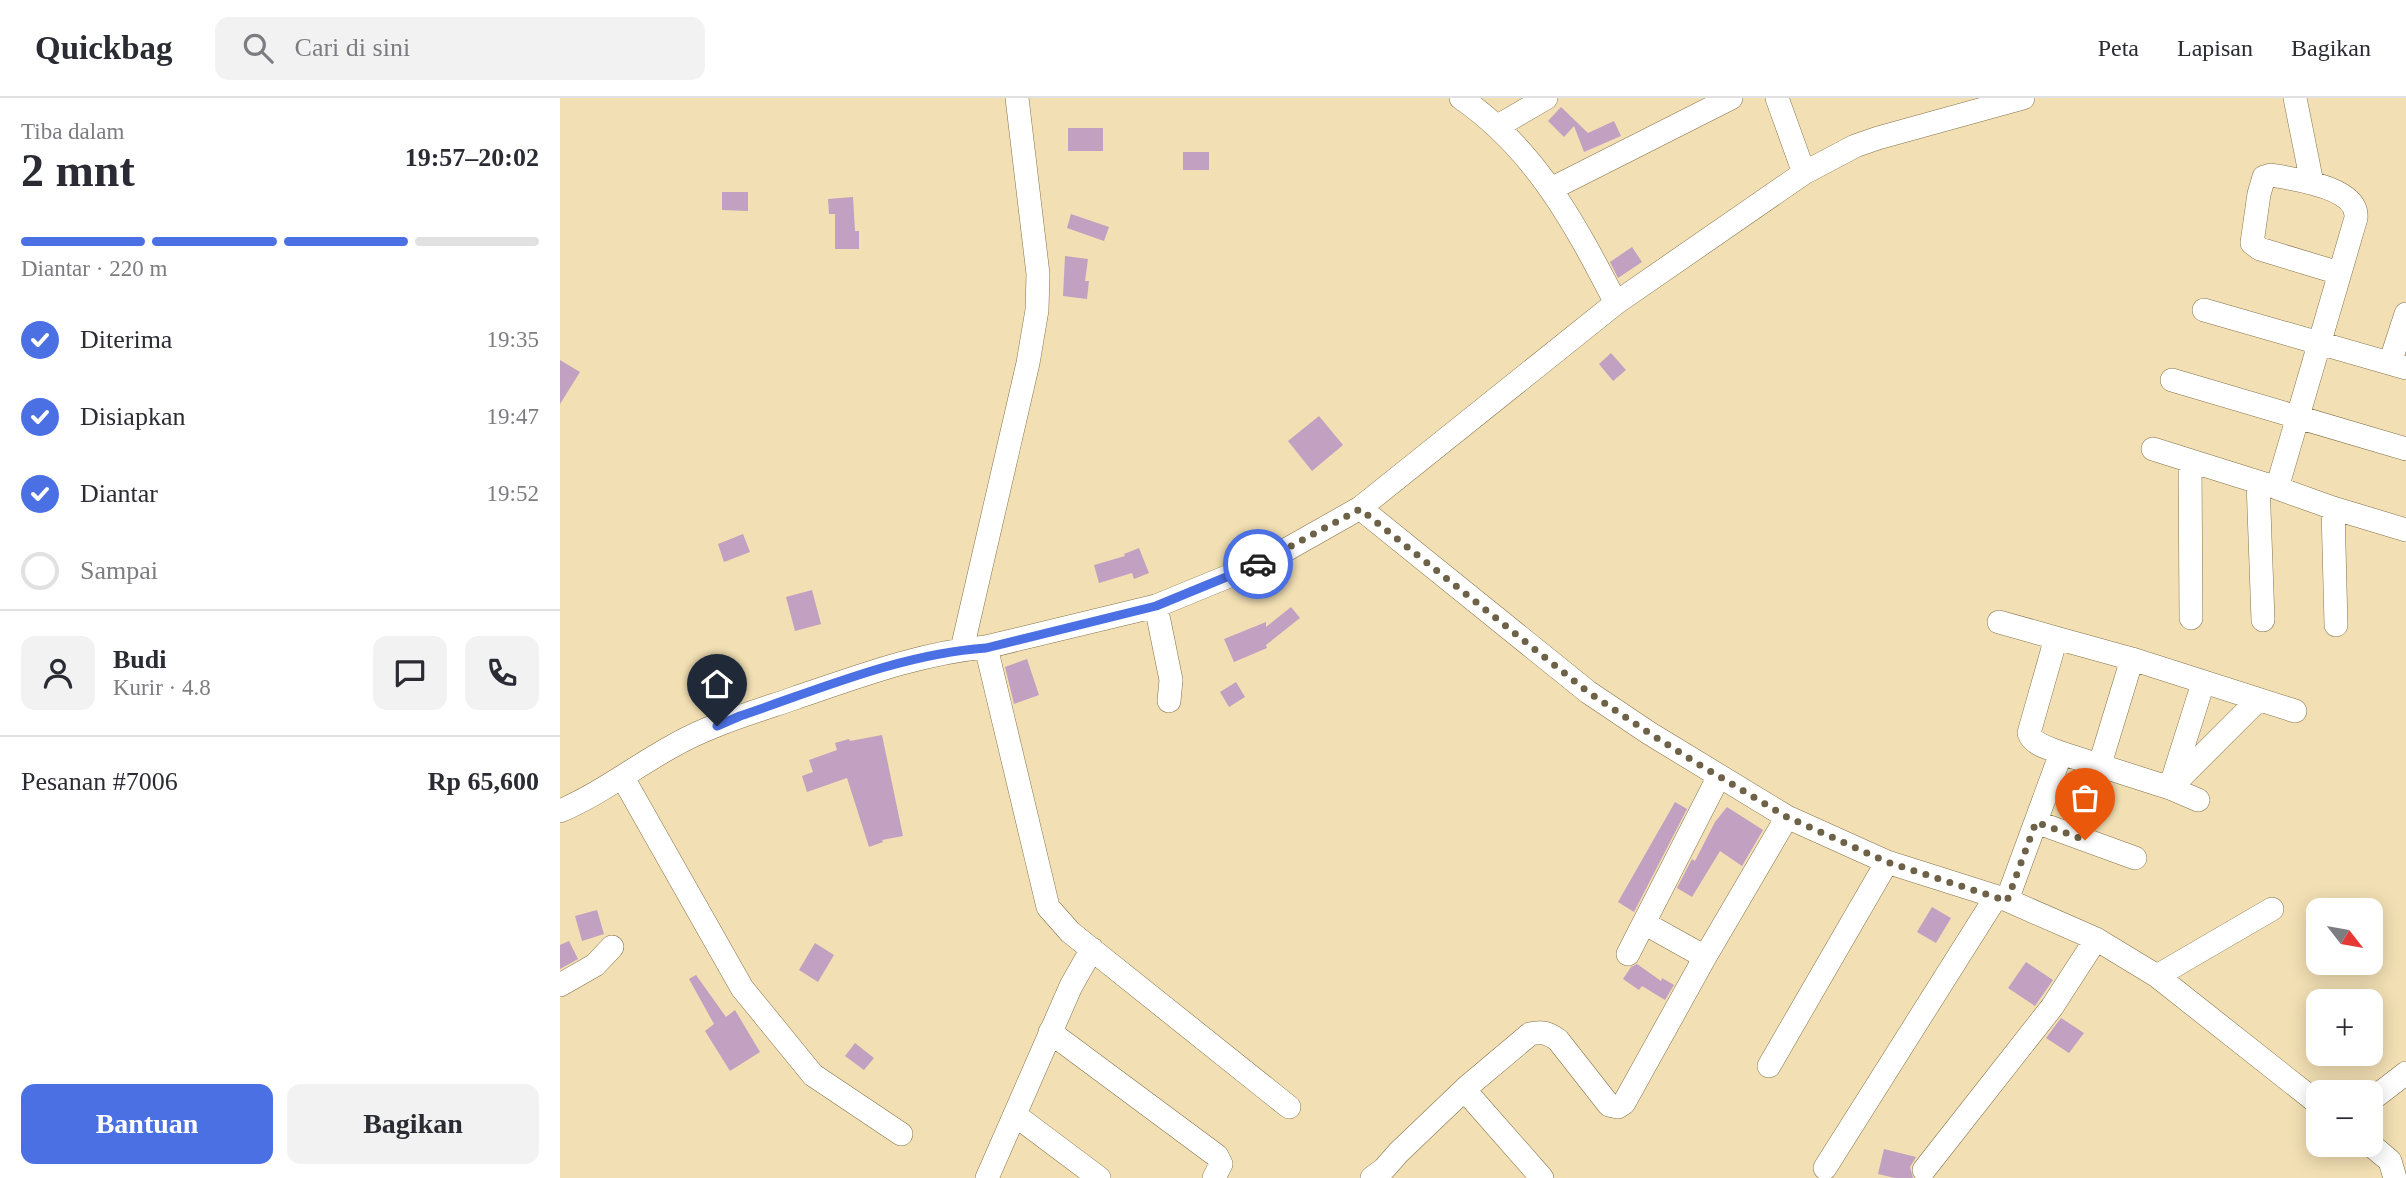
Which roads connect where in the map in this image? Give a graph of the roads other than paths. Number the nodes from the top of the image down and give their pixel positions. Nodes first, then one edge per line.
1 (1017, 98) edge
2 (1461, 98) edge
3 (1546, 98) edge
4 (1731, 98) edge
5 (1777, 98) edge
6 (2023, 98) edge
7 (2295, 98) edge
8 (1498, 126) junction
9 (1804, 173) junction
10 (2312, 183) junction
11 (1551, 188) junction
12 (2339, 273) junction
13 (1616, 303) junction
14 (2204, 310) dead end
15 (2406, 314) edge
16 (2319, 342) junction
17 (2398, 365) edge
18 (2172, 380) dead end
19 (2298, 416) junction
20 (2153, 449) dead end
21 (2406, 449) edge
22 (2190, 461) junction
23 (2268, 485) junction
24 (2333, 508) junction
25 (1360, 509) junction
26 (2406, 530) edge
27 (1156, 606) junction
28 (2191, 618) dead end
29 (2263, 620) dead end
30 (1999, 622) dead end
31 (2336, 625) dead end
32 (2056, 638) junction
33 (986, 648) junction
34 (962, 649) junction
35 (2132, 659) junction
36 (2203, 683) junction
37 (2258, 699) junction
38 (1169, 701) dead end
39 (2295, 711) dead end
40 (2060, 753) junction
41 (2100, 764) junction
42 (1719, 776) junction
43 (623, 778) junction
44 (2170, 788) junction
45 (2198, 800) dead end
46 (560, 811) edge
47 (1787, 817) junction
48 (2036, 822) junction
49 (2135, 858) dead end
50 (1887, 862) junction
51 (2001, 899) junction
52 (2272, 909) dead end
53 (1644, 923) junction
54 (2096, 939) junction
55 (612, 947) dead end
56 (1092, 949) junction
57 (1628, 954) dead end
58 (1705, 957) junction
59 (2157, 976) junction
60 (560, 985) edge
61 (1050, 1032) junction
62 (1769, 1066) dead end
63 (2406, 1073) edge
64 (1467, 1087) junction
65 (2383, 1091) edge
66 (2306, 1094) edge
67 (1289, 1107) dead end
68 (1015, 1115) junction
69 (901, 1134) dead end
70 (2383, 1155) edge
71 (1825, 1168) dead end
72 (1924, 1170) dead end
73 (988, 1178) edge
74 (1099, 1178) edge
75 (1214, 1178) edge
76 (1372, 1178) edge
77 (1542, 1178) edge
78 (2395, 1178) edge

1 - 34 street
2 - 8 street
3 - 8 street
4 - 11 street
5 - 9 street
6 - 9 street
7 - 10 street
8 - 11 street
9 - 13 street
10 - 12 street
10 - 12 street
11 - 13 street
12 - 16 street
13 - 25 street
14 - 16 street
15 - 17 street
16 - 17 street
16 - 19 street
18 - 19 street
19 - 21 street
19 - 23 street
20 - 22 street
22 - 23 street
22 - 28 street
23 - 24 street
23 - 29 street
24 - 26 street
24 - 31 street
25 - 27 street
25 - 42 street
27 - 33 street
27 - 38 street
30 - 32 street
32 - 35 street
32 - 40 street
33 - 34 street
33 - 56 street
34 - 43 street
35 - 36 street
35 - 41 street
36 - 37 street
36 - 44 street
37 - 39 street
37 - 44 street
40 - 41 street
40 - 48 street
41 - 44 street
42 - 47 street
42 - 53 street
43 - 46 street
43 - 69 street
44 - 45 street
47 - 50 street
47 - 58 street
48 - 49 street
48 - 51 street
50 - 51 street
50 - 62 street
51 - 54 street
51 - 71 street
52 - 59 street
53 - 57 street
53 - 58 street
54 - 59 street
54 - 72 street
55 - 60 street
56 - 61 street
56 - 67 street
58 - 64 street
59 - 66 street
61 - 68 street
61 - 75 street
63 - 65 street
64 - 76 street
64 - 77 street
68 - 73 street
68 - 74 street
70 - 78 street

